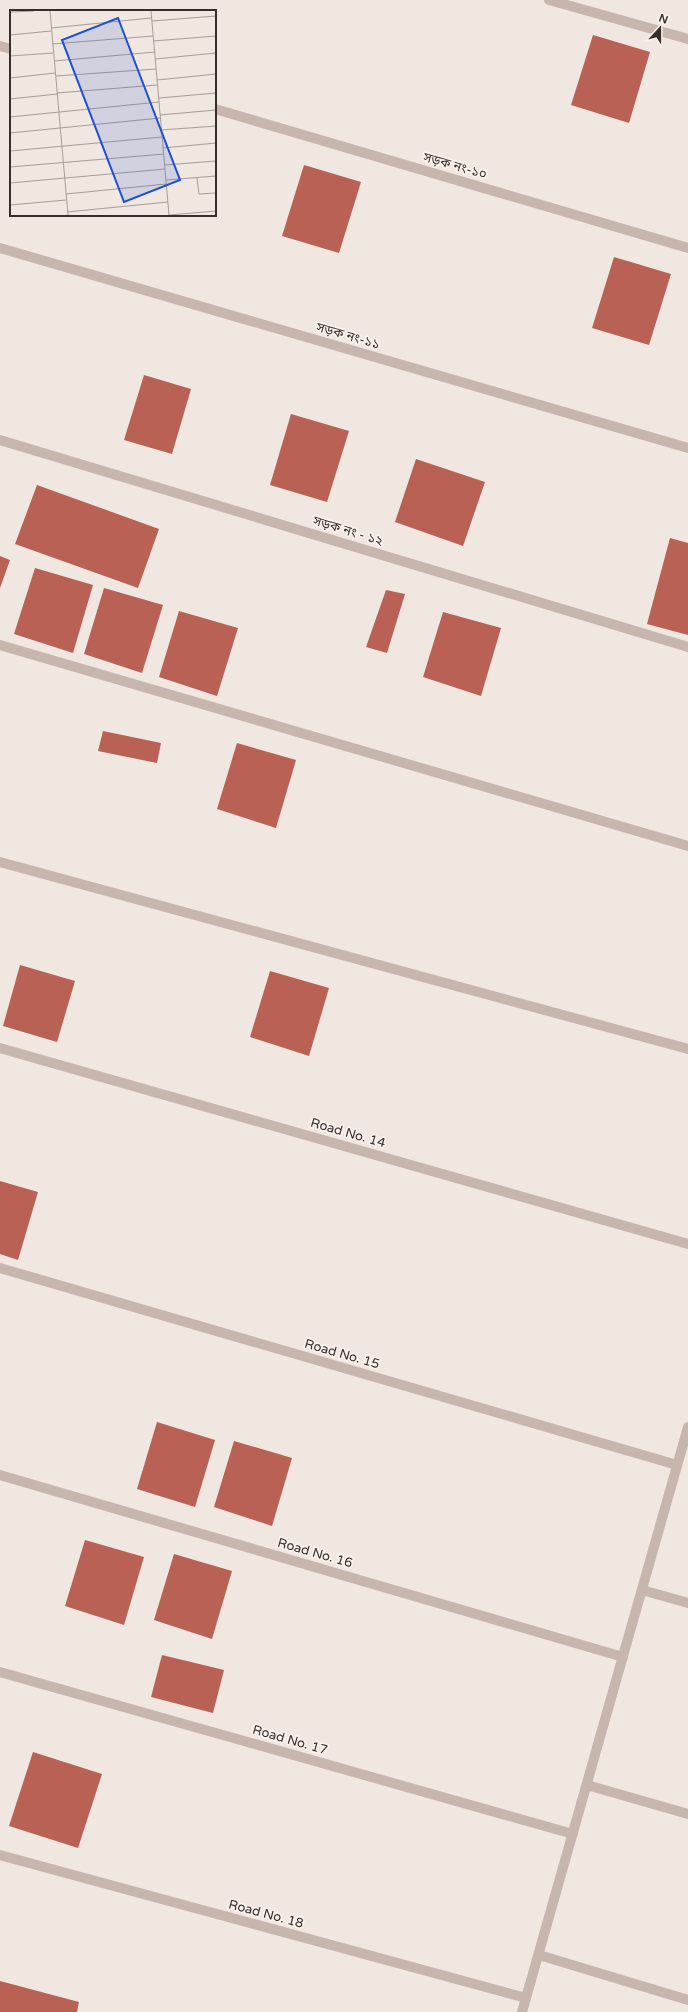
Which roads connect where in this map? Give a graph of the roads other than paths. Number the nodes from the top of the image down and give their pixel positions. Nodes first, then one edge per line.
1 (549, 0) edge
2 (688, 39) edge
3 (0, 46) edge
4 (10, 49) edge
5 (216, 109) edge
6 (0, 248) edge
7 (688, 248) edge
8 (0, 440) edge
9 (688, 448) edge
10 (0, 645) edge
11 (688, 647) edge
12 (688, 846) edge
13 (0, 862) edge
14 (0, 1048) edge
15 (688, 1049) edge
16 (688, 1244) edge
17 (0, 1268) edge
18 (688, 1427) edge
19 (677, 1465) junction
20 (0, 1475) edge
21 (642, 1590) junction
22 (688, 1603) edge
23 (623, 1657) junction
24 (0, 1672) edge
25 (587, 1785) junction
26 (688, 1814) edge
27 (574, 1834) junction
28 (0, 1855) edge
29 (538, 1955) junction
30 (526, 1998) junction
31 (688, 2000) edge
32 (522, 2012) edge

1 - 2 street
3 - 4 street
5 - 7 street, সড়ক নং-১০
6 - 9 street, সড়ক নং-১১
8 - 11 street, সড়ক নং - ১২
10 - 12 street
13 - 15 street
14 - 16 street, Road No. 14
17 - 19 street, Road No. 15
18 - 19 street
19 - 21 street
20 - 23 street, Road No. 16
21 - 22 street
21 - 23 street
23 - 25 street
24 - 27 street, Road No. 17
25 - 26 street
25 - 27 street
27 - 29 street
28 - 30 street, Road No. 18
29 - 30 street
29 - 31 street
30 - 32 street

